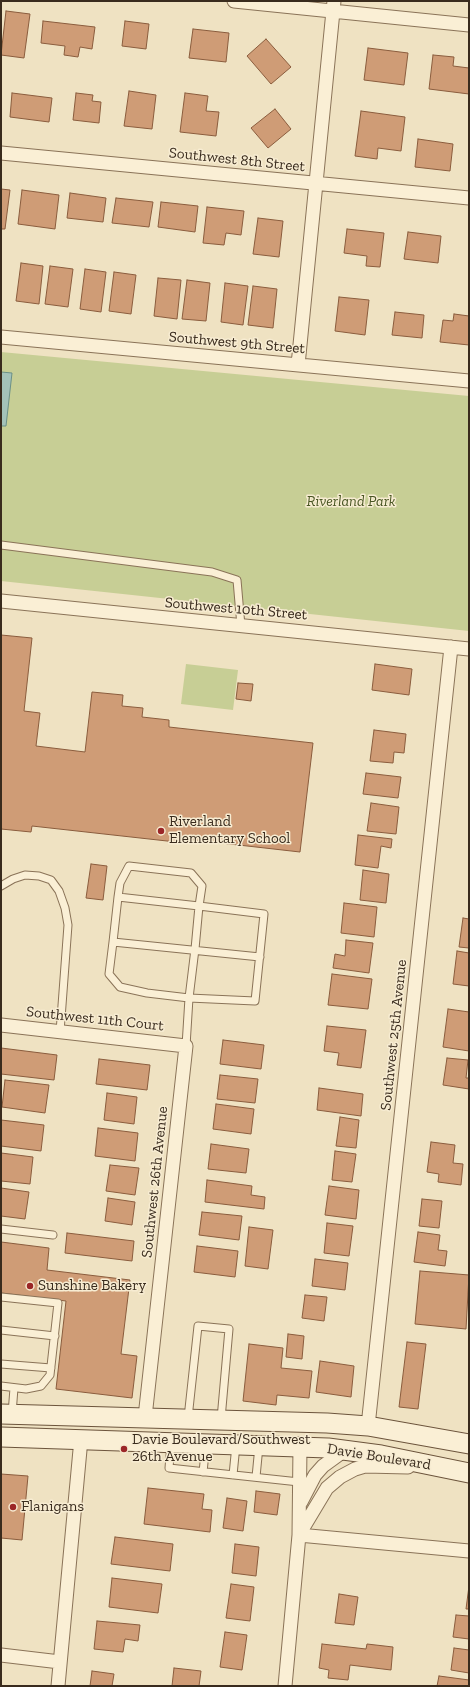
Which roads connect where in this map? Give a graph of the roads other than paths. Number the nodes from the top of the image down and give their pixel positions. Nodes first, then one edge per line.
1 (234, 1) edge
2 (333, 6) edge
3 (469, 25) edge
4 (1, 153) edge
5 (315, 183) junction
6 (469, 198) edge
7 (1, 337) edge
8 (298, 365) junction
9 (469, 381) edge
10 (1, 545) edge
11 (1, 601) edge
12 (241, 626) junction
13 (451, 647) junction
14 (469, 649) edge
15 (1, 886) edge
16 (118, 897) junction
17 (200, 906) junction
18 (113, 942) junction
19 (195, 949) junction
20 (260, 957) junction
21 (189, 998) junction
22 (1, 1025) edge
23 (60, 1032) junction
24 (186, 1046) junction
25 (1, 1229) edge
26 (53, 1235) dead end
27 (1, 1297) edge
28 (1, 1330) edge
29 (55, 1336) junction
30 (1, 1364) edge
31 (51, 1368) junction
32 (1, 1386) edge
33 (14, 1388) junction
34 (6, 1414) edge
35 (145, 1417) junction
36 (188, 1418) junction
37 (221, 1419) junction
38 (368, 1426) junction
39 (426, 1435) junction
40 (1, 1436) edge
41 (81, 1439) junction
42 (171, 1442) junction
43 (206, 1443) junction
44 (236, 1444) junction
45 (469, 1444) edge
46 (262, 1445) junction
47 (300, 1446) junction
48 (345, 1450) junction
49 (449, 1469) junction
50 (203, 1472) junction
51 (469, 1473) edge
52 (233, 1475) junction
53 (256, 1477) junction
54 (299, 1482) junction
55 (299, 1506) junction
56 (299, 1535) junction
57 (469, 1551) edge
58 (1, 1655) edge
59 (60, 1662) junction
60 (58, 1686) edge
61 (285, 1686) edge

1 - 2 street
2 - 3 street
2 - 5 street
4 - 5 street, Southwest 8th Street
5 - 6 street, Southwest 8th Street
5 - 8 street
7 - 8 street, Southwest 9th Street
8 - 9 street, Southwest 9th Street
10 - 12 lane
11 - 12 street, Southwest 10th Street
12 - 13 street, Southwest 10th Street
13 - 14 street, Southwest 10th Street
13 - 38 street, Southwest 25th Avenue
15 - 23 lane
16 - 17 lane
16 - 17 lane
16 - 18 lane
17 - 19 lane
17 - 20 lane
18 - 19 lane
18 - 21 lane
19 - 20 lane
19 - 21 lane
20 - 21 lane
21 - 24 lane
22 - 23 street, Southwest 11th Court
23 - 24 street, Southwest 11th Court
24 - 35 street, Southwest 26th Avenue
25 - 26 lane
27 - 29 lane
28 - 29 lane
29 - 31 lane
30 - 31 lane
31 - 33 lane
32 - 33 lane
33 - 34 lane
34 - 35 main road, Davie Boulevard
35 - 36 main road, Davie Boulevard
36 - 37 main road, Davie Boulevard
36 - 37 lane
37 - 38 main road, Davie Boulevard
38 - 39 main road, Davie Boulevard
38 - 46 main road
39 - 45 main road, Davie Boulevard
39 - 48 main road
40 - 41 main road, Davie Boulevard
41 - 42 main road, Davie Boulevard
41 - 59 street
42 - 43 main road, Davie Boulevard
42 - 50 lane
43 - 44 main road, Davie Boulevard
43 - 50 lane
44 - 46 main road, Davie Boulevard
44 - 52 lane
46 - 47 main road, Davie Boulevard
46 - 53 lane
47 - 48 main road, Davie Boulevard
47 - 54 street
48 - 49 main road, Davie Boulevard
48 - 55 street
49 - 51 main road, Davie Boulevard
49 - 56 street
50 - 52 lane
52 - 53 lane
53 - 54 lane
54 - 55 street
55 - 56 street
56 - 57 street
56 - 61 street
58 - 59 street
59 - 60 street

